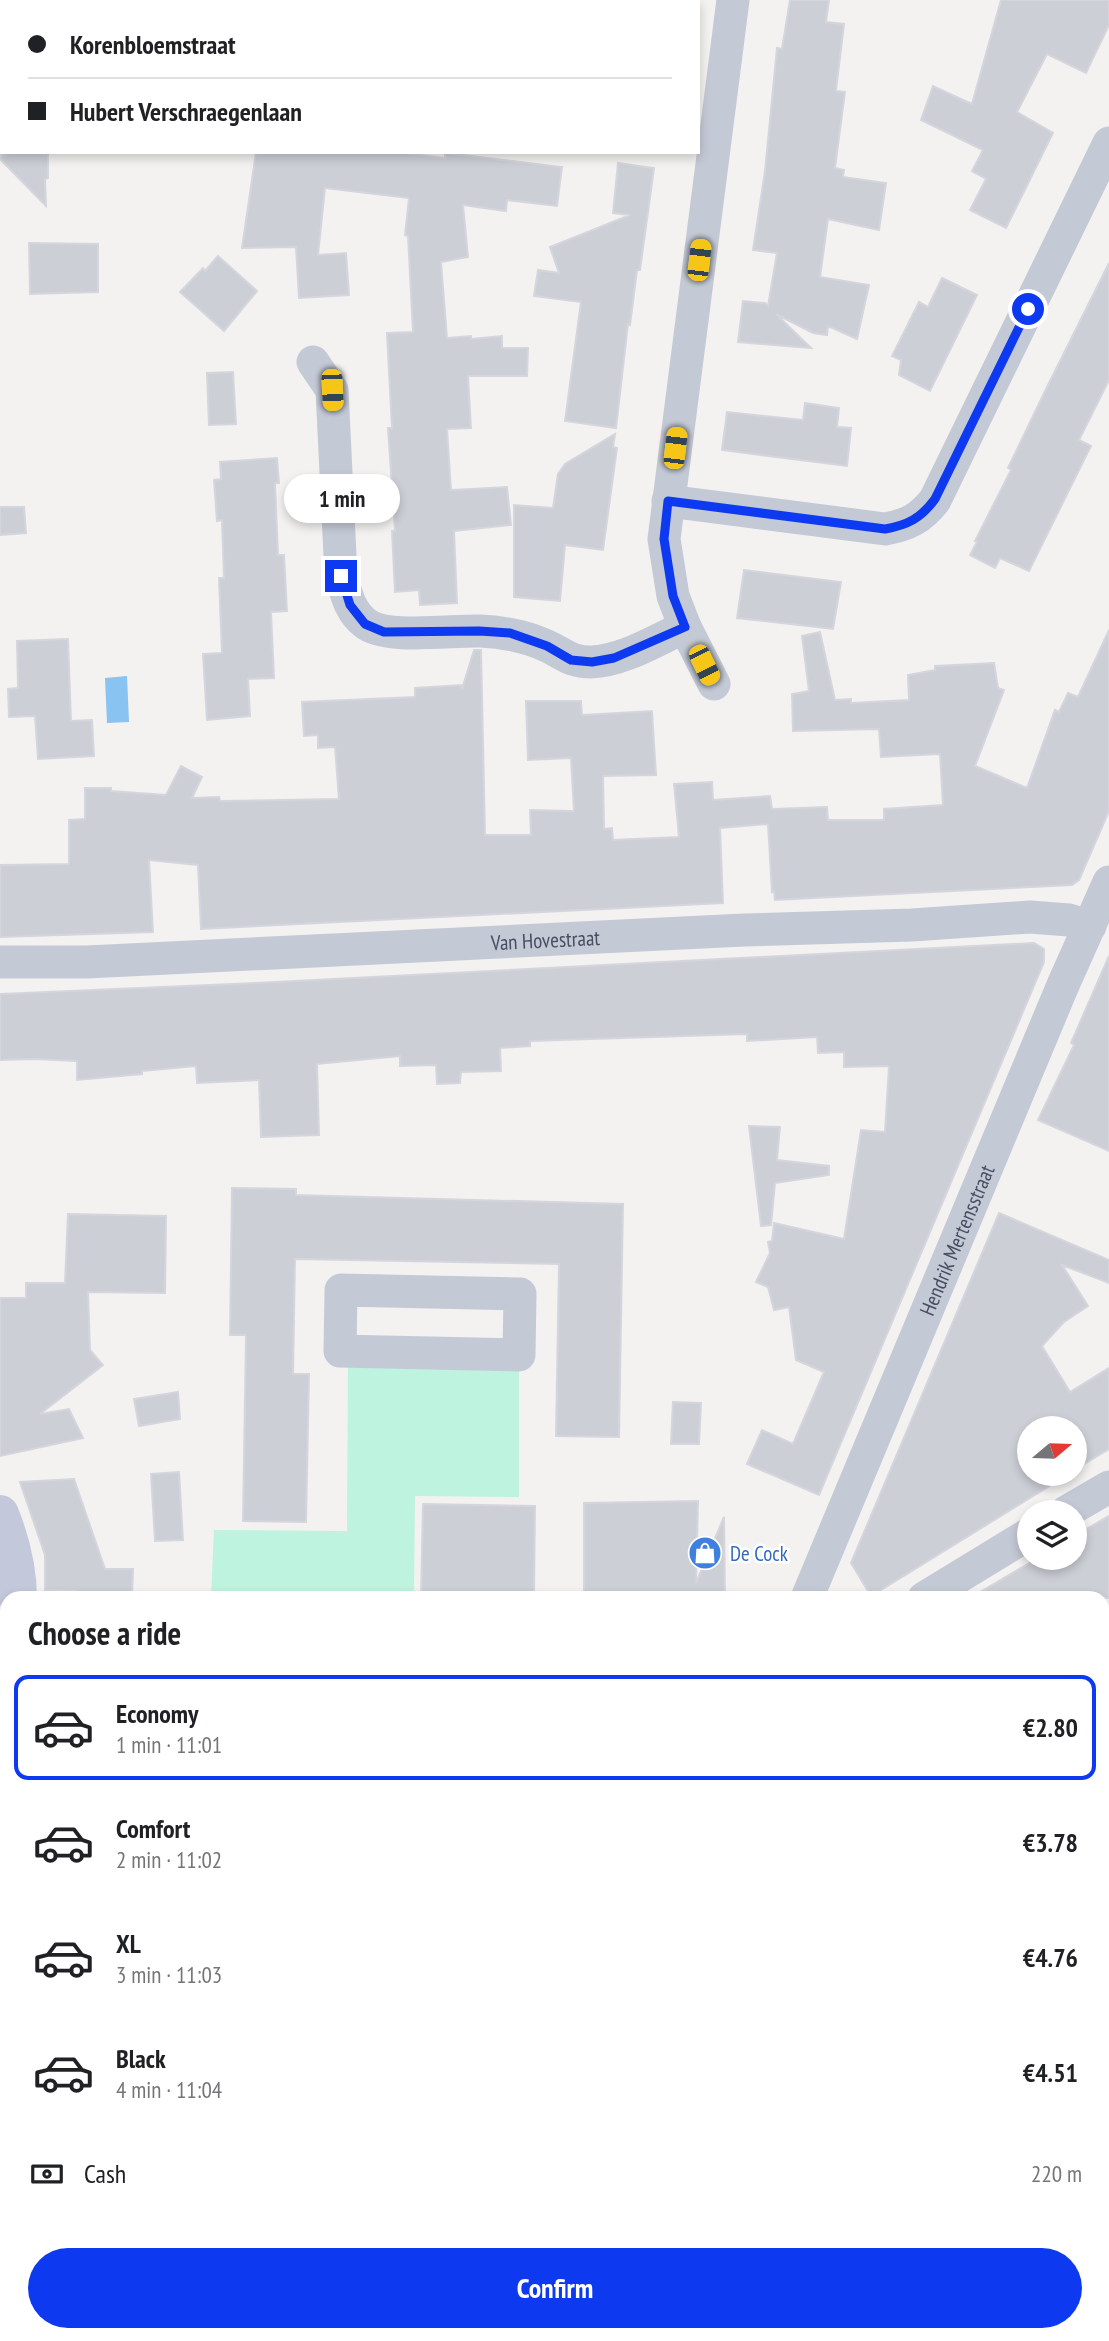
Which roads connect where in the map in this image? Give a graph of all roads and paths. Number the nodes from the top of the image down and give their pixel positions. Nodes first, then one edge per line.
1 (733, 0) edge
2 (707, 125) edge
3 (1109, 142) edge
4 (313, 362) dead end
5 (668, 501) junction
6 (685, 627) junction
7 (714, 684) dead end
8 (1109, 883) edge
9 (1090, 926) junction
10 (0, 962) edge
11 (520, 1294) joint
12 (1109, 1487) edge
13 (1087, 1500) edge
14 (0, 1514) edge
15 (1017, 1541) edge
16 (17, 1591) edge
17 (810, 1591) edge
18 (935, 1591) edge

1 - 2 street
2 - 5 street
3 - 5 street
4 - 6 street
5 - 6 street
6 - 7 street
8 - 9 street, Hendrik Mertensstraat
9 - 10 street, Van Hovestraat
9 - 17 street, Hendrik Mertensstraat
11 - 11 street
12 - 13 street
14 - 16 street
15 - 18 street

